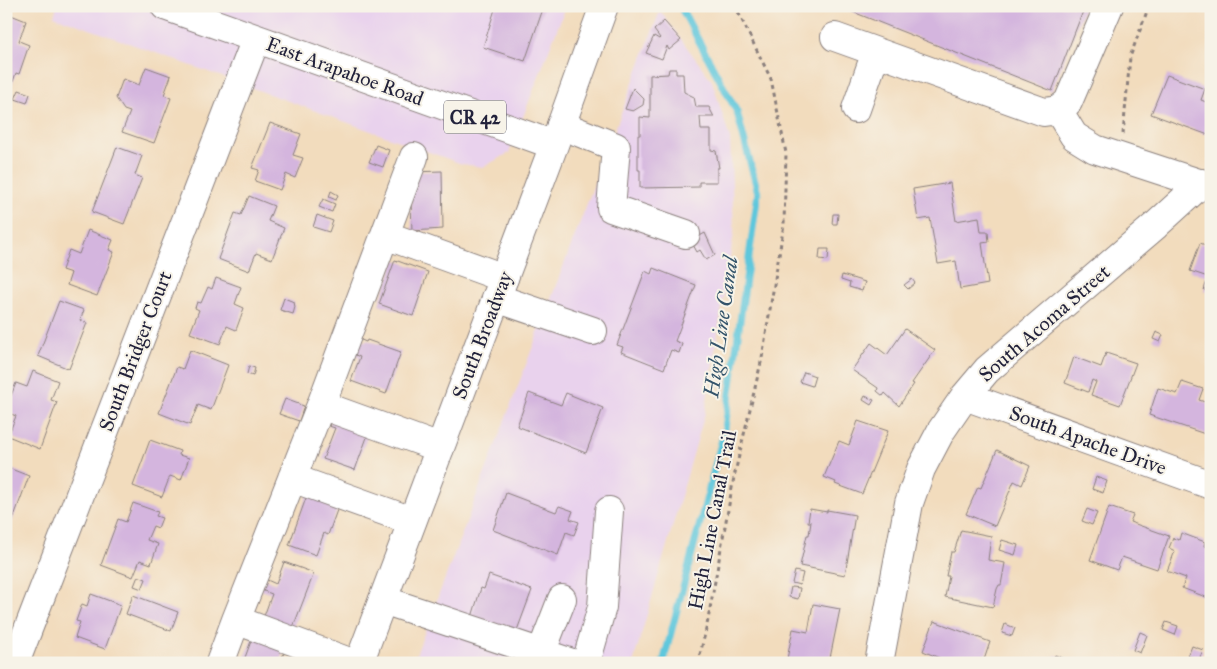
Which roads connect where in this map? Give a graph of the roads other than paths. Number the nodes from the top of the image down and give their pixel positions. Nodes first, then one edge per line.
1 (165, 6) edge
2 (604, 6) edge
3 (1109, 6) edge
4 (835, 37) dead end
5 (256, 39) junction
6 (876, 52) junction
7 (856, 109) dead end
8 (1058, 110) junction
9 (557, 135) junction
10 (414, 157) dead end
11 (1206, 185) edge
12 (686, 234) dead end
13 (384, 235) junction
14 (500, 288) junction
15 (592, 331) dead end
16 (965, 396) junction
17 (321, 405) junction
18 (440, 448) junction
19 (292, 478) junction
20 (1211, 485) edge
21 (610, 511) dead end
22 (412, 521) junction
23 (562, 599) dead end
24 (383, 600) junction
25 (236, 620) junction
26 (541, 652) junction
27 (15, 663) edge
28 (220, 663) edge
29 (352, 663) edge
30 (359, 663) edge
31 (572, 663) edge
32 (586, 663) edge
33 (879, 663) edge

1 - 5 street, East Arapahoe Road / CR 42
2 - 9 street, South Broadway
3 - 8 street
4 - 6 street
5 - 9 street, East Arapahoe Road / CR 42
5 - 27 street, South Bridger Court
6 - 7 street
6 - 8 street
8 - 11 street
9 - 12 street, East Arapahoe Road
9 - 14 street, South Broadway
10 - 13 street
11 - 16 street, South Acoma Street
13 - 14 street
13 - 17 street
14 - 15 street
14 - 18 street, South Broadway
16 - 20 street, South Apache Drive
16 - 33 street, South Acoma Street
17 - 18 street
17 - 19 street
18 - 22 street, South Broadway
19 - 22 street
19 - 25 street
21 - 32 street
22 - 24 street, South Broadway
23 - 26 street
24 - 26 street
24 - 30 street, South Broadway
25 - 28 street
25 - 29 street
26 - 31 street

